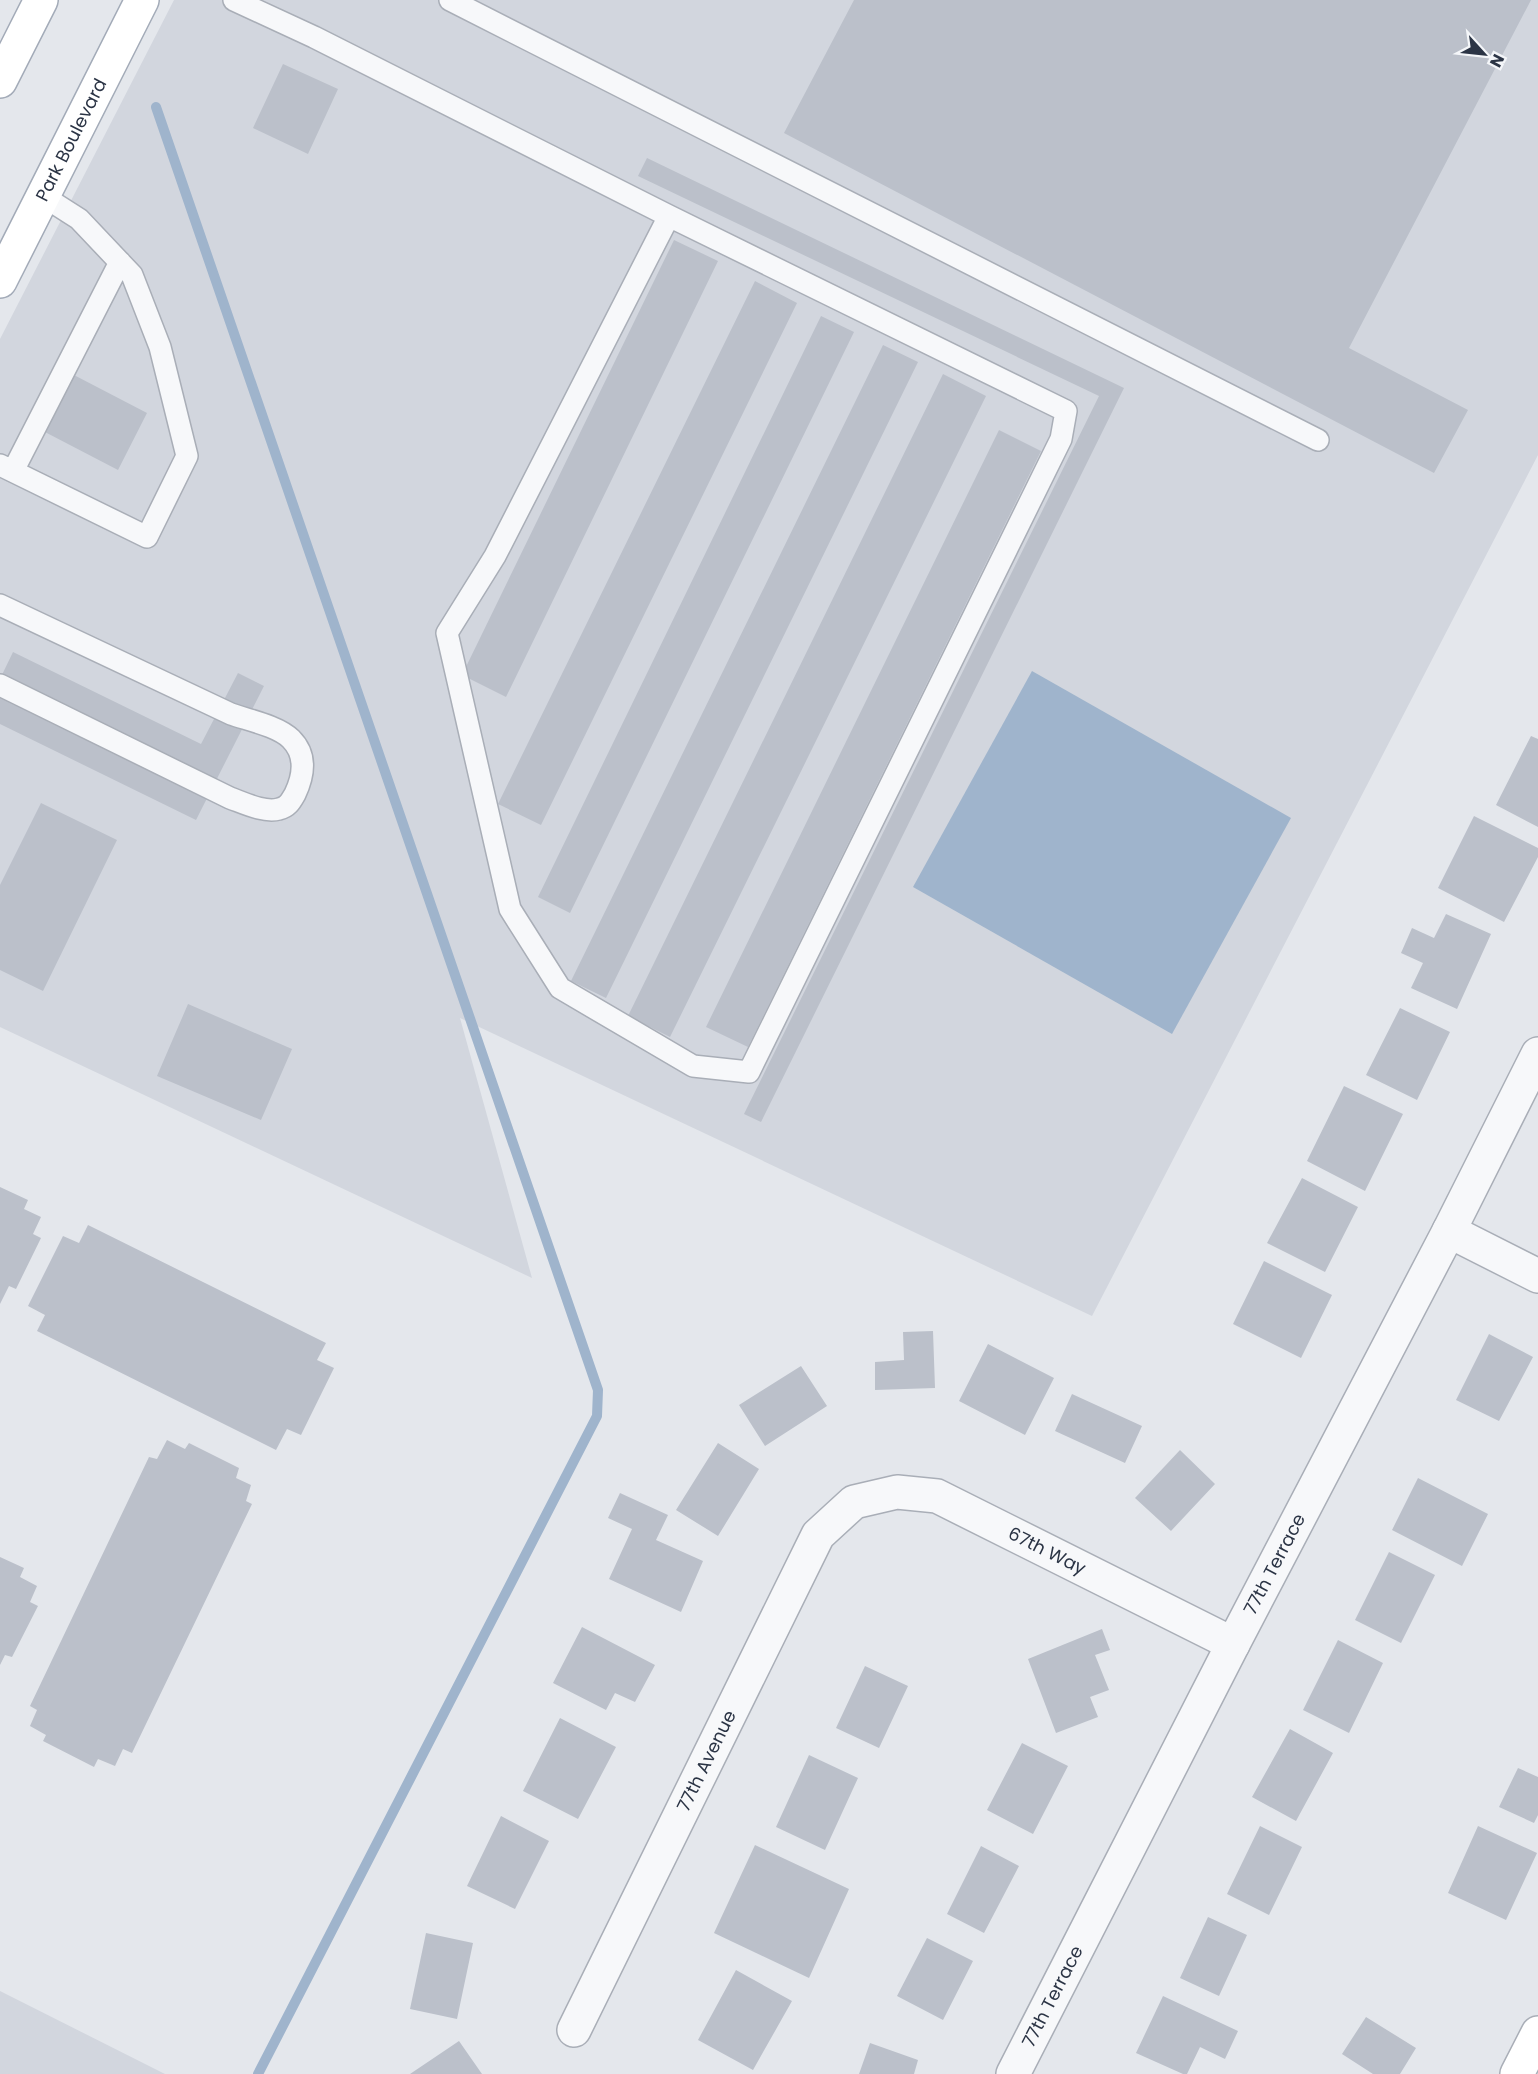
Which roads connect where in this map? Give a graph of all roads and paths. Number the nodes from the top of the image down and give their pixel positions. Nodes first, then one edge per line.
1 (41, 0) edge
2 (142, 0) edge
3 (234, 0) edge
4 (450, 0) edge
5 (0, 81) edge
6 (43, 196) junction
7 (669, 216) junction
8 (120, 262) junction
9 (0, 281) edge
10 (1318, 440) dead end
11 (7, 468) edge
12 (0, 605) edge
13 (0, 685) edge
14 (1538, 1054) edge
15 (1449, 1232) junction
16 (1538, 1276) edge
17 (854, 1502) joint
18 (1233, 1644) junction
19 (574, 2030) dead end
20 (1538, 2033) edge
21 (1013, 2074) edge
22 (1517, 2074) edge

1 - 5 main road
2 - 6 main road, Park Boulevard
3 - 7 lane
4 - 10 lane
6 - 8 lane
6 - 9 main road, Park Boulevard
7 - 7 lane
8 - 11 lane
8 - 11 lane
12 - 13 lane
14 - 15 street, 77th Terrace
15 - 16 street
15 - 18 street, 77th Terrace
17 - 18 street, 67th Way
17 - 19 street, 77th Avenue
18 - 21 street, 77th Terrace
20 - 22 main road

